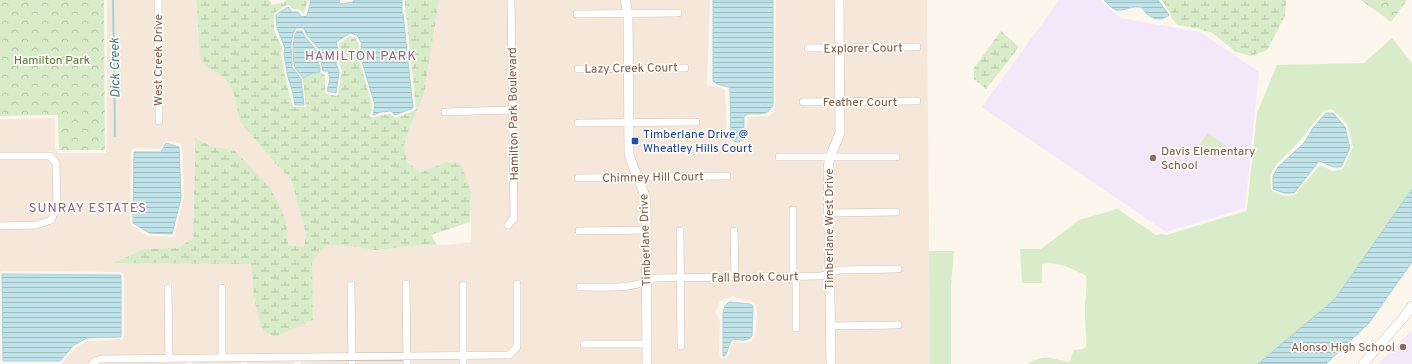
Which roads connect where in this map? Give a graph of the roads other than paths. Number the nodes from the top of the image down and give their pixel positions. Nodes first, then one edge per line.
1 (158, 0) edge
2 (511, 0) edge
3 (625, 0) edge
4 (839, 0) edge
5 (628, 13) junction
6 (678, 13) dead end
7 (577, 14) dead end
8 (917, 47) dead end
9 (808, 48) dead end
10 (840, 48) junction
11 (628, 68) junction
12 (685, 68) dead end
13 (578, 69) dead end
14 (916, 101) dead end
15 (803, 102) dead end
16 (840, 102) junction
17 (513, 110) junction
18 (445, 112) dead end
19 (159, 121) dead end
20 (628, 122) junction
21 (696, 122) dead end
22 (578, 123) dead end
23 (0, 156) edge
24 (896, 156) dead end
25 (779, 157) dead end
26 (830, 157) junction
27 (727, 176) dead end
28 (637, 177) junction
29 (578, 178) dead end
30 (792, 210) dead end
31 (896, 212) dead end
32 (829, 213) junction
33 (508, 225) dead end
34 (0, 226) edge
35 (646, 230) junction
36 (578, 231) dead end
37 (680, 231) dead end
38 (734, 231) dead end
39 (898, 268) dead end
40 (830, 273) junction
41 (735, 277) junction
42 (794, 277) junction
43 (680, 278) junction
44 (646, 282) junction
45 (406, 284) dead end
46 (517, 284) dead end
47 (351, 285) dead end
48 (462, 285) dead end
49 (580, 287) dead end
50 (168, 288) dead end
51 (222, 288) dead end
52 (1412, 306) edge
53 (898, 325) dead end
54 (830, 326) junction
55 (796, 328) dead end
56 (584, 344) dead end
57 (647, 344) junction
58 (681, 346) dead end
59 (463, 355) junction
60 (407, 356) junction
61 (169, 358) junction
62 (222, 358) junction
63 (298, 360) edge
64 (352, 360) edge
65 (189, 361) edge
66 (244, 361) edge
67 (92, 364) edge
68 (407, 364) edge
69 (463, 364) edge
70 (647, 364) edge
71 (830, 364) edge
72 (1363, 364) edge

1 - 19 street, West Creek Drive
2 - 17 street, Hamilton Park Boulevard
3 - 5 street, Timberlane Drive
4 - 10 street, Timberlane West Drive
5 - 6 street
5 - 7 street
5 - 11 street, Timberlane Drive
8 - 10 street, Explorer Court
9 - 10 street, Explorer Court
10 - 16 street, Timberlane West Drive
11 - 12 street, Lazy Creek Court
11 - 13 street, Lazy Creek Court
11 - 20 street, Timberlane Drive
14 - 16 street, Feather Court
15 - 16 street, Feather Court
16 - 26 street, Timberlane West Drive
17 - 18 street
17 - 33 street, Hamilton Park Boulevard
20 - 21 street
20 - 22 street
20 - 28 street, Timberlane Drive
23 - 34 street
24 - 26 street
25 - 26 street
26 - 32 street, Timberlane West Drive
27 - 28 street, Chimney Hill Court
28 - 29 street, Chimney Hill Court
28 - 35 street, Timberlane Drive
30 - 42 street
31 - 32 street
32 - 40 street, Timberlane West Drive
35 - 36 street
35 - 44 street, Timberlane Drive
37 - 43 street
38 - 41 street
39 - 40 street, Fall Brook Court
40 - 42 street, Fall Brook Court
40 - 54 street, Timberlane West Drive
41 - 42 street, Fall Brook Court
41 - 43 street, Fall Brook Court
42 - 55 street
43 - 44 street, Fall Brook Court
43 - 58 street
44 - 49 street, Fall Brook Court
44 - 57 street, Timberlane Drive
45 - 60 street
46 - 59 street
47 - 64 street
48 - 59 street
50 - 61 street
51 - 62 street
52 - 72 street
53 - 54 street
54 - 71 street, Timberlane West Drive
56 - 57 street
57 - 70 street, Timberlane Drive
59 - 60 street
59 - 69 street
60 - 64 street
60 - 68 street
61 - 65 street
61 - 67 street
62 - 65 street
62 - 66 street
63 - 64 street
63 - 66 street

